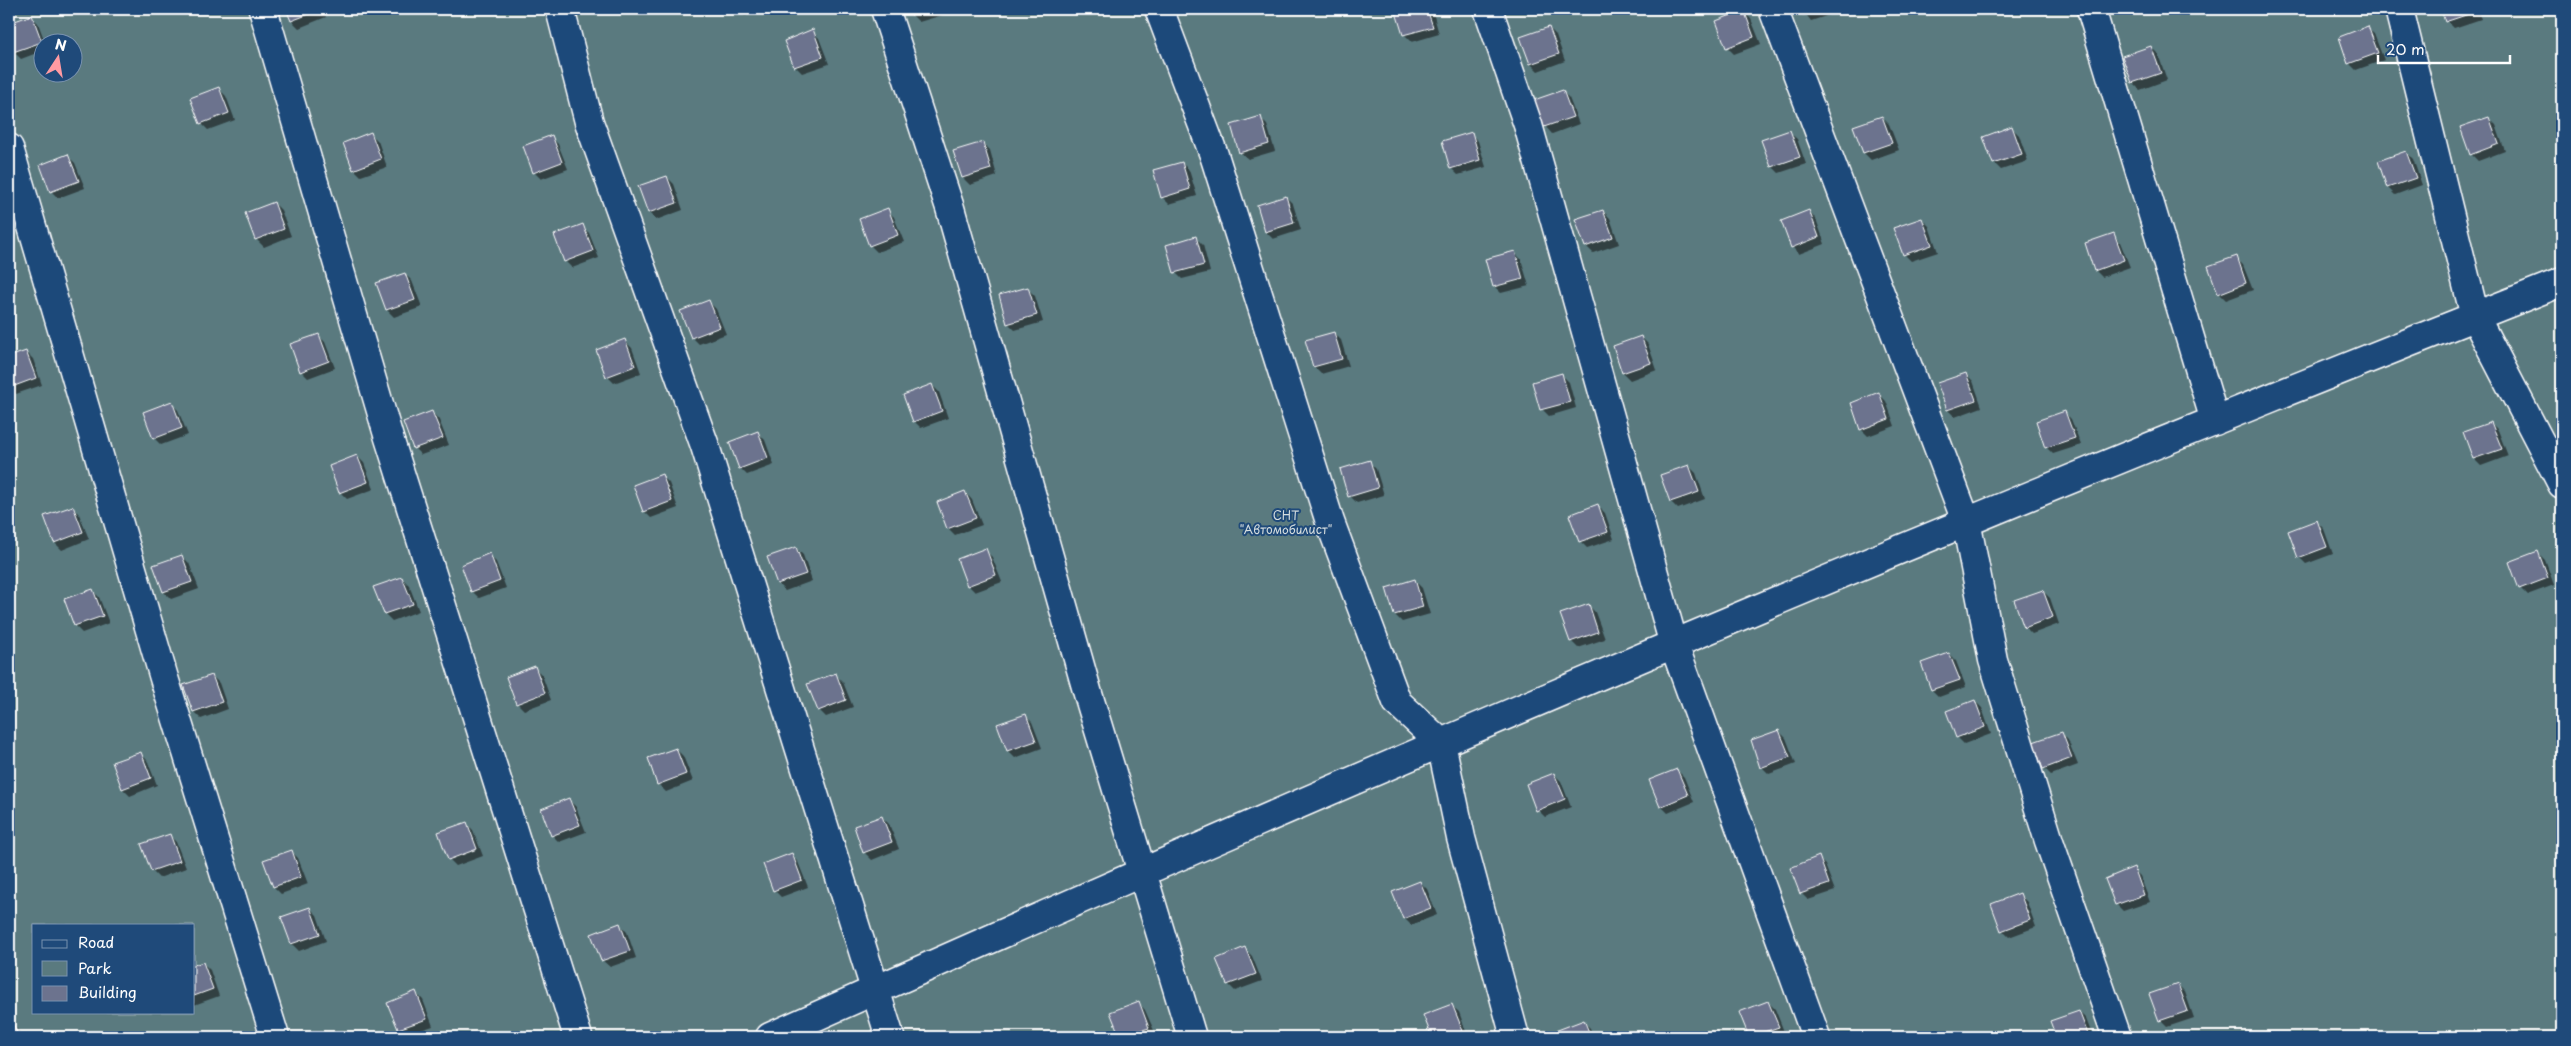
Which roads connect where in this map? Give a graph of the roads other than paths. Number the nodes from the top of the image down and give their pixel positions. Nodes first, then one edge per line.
1 (264, 9) edge
2 (560, 9) edge
3 (885, 9) edge
4 (1159, 9) edge
5 (1488, 9) edge
6 (1773, 9) edge
7 (2091, 9) edge
8 (2399, 9) edge
9 (9, 148) edge
10 (2562, 282) edge
11 (2475, 317) junction
12 (2215, 421) junction
13 (2562, 484) edge
14 (1966, 521) junction
15 (1674, 645) junction
16 (1441, 743) junction
17 (1144, 874) junction
18 (875, 990) junction
19 (275, 1037) edge
20 (578, 1037) edge
21 (770, 1037) edge
22 (890, 1037) edge
23 (1192, 1037) edge
24 (1515, 1037) edge
25 (1816, 1037) edge
26 (2117, 1037) edge

1 - 20 lane
2 - 18 lane
3 - 17 lane
4 - 16 lane
5 - 15 lane
6 - 14 lane
7 - 12 lane
8 - 11 lane
9 - 19 lane
10 - 11 lane
11 - 12 lane
11 - 13 lane
12 - 14 lane
14 - 15 lane
14 - 26 lane
15 - 16 lane
15 - 25 lane
16 - 17 lane
16 - 24 lane
17 - 18 lane
17 - 23 lane
18 - 21 lane
18 - 22 lane

